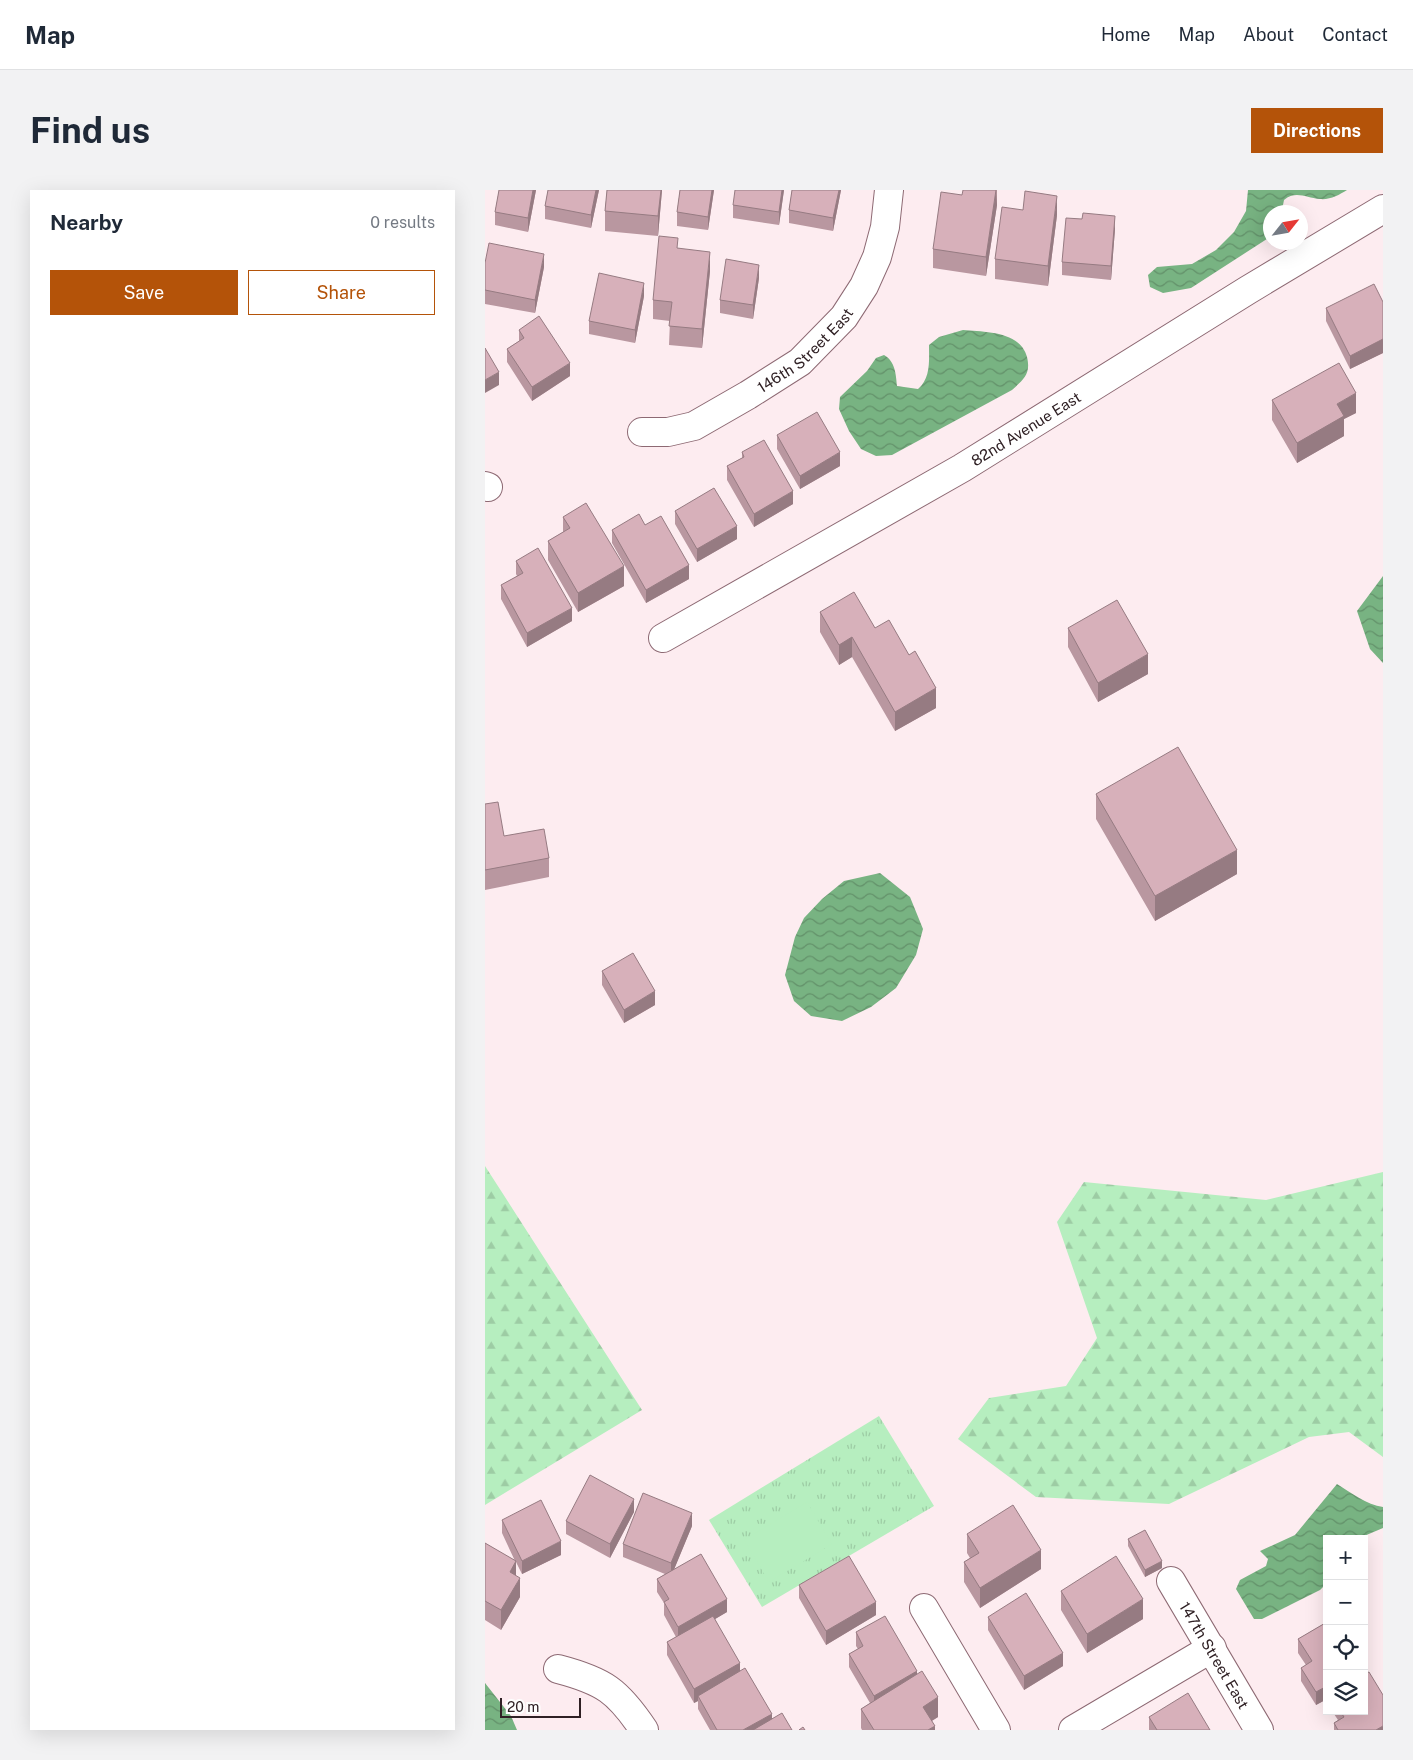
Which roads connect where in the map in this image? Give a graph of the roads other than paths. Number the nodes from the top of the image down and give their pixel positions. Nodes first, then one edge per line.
1 (889, 190) edge
2 (1383, 209) edge
3 (642, 432) dead end
4 (663, 638) dead end
5 (1171, 1581) dead end
6 (924, 1608) dead end
7 (1212, 1648) junction
8 (559, 1669) dead end
9 (644, 1730) edge
10 (996, 1730) edge
11 (1073, 1730) edge
12 (1259, 1730) edge

1 - 3 street, 146th Street East
2 - 4 street, 82nd Avenue East
5 - 7 street, 147th Street East
6 - 10 street
7 - 11 street
7 - 12 street, 147th Street East
8 - 9 street

